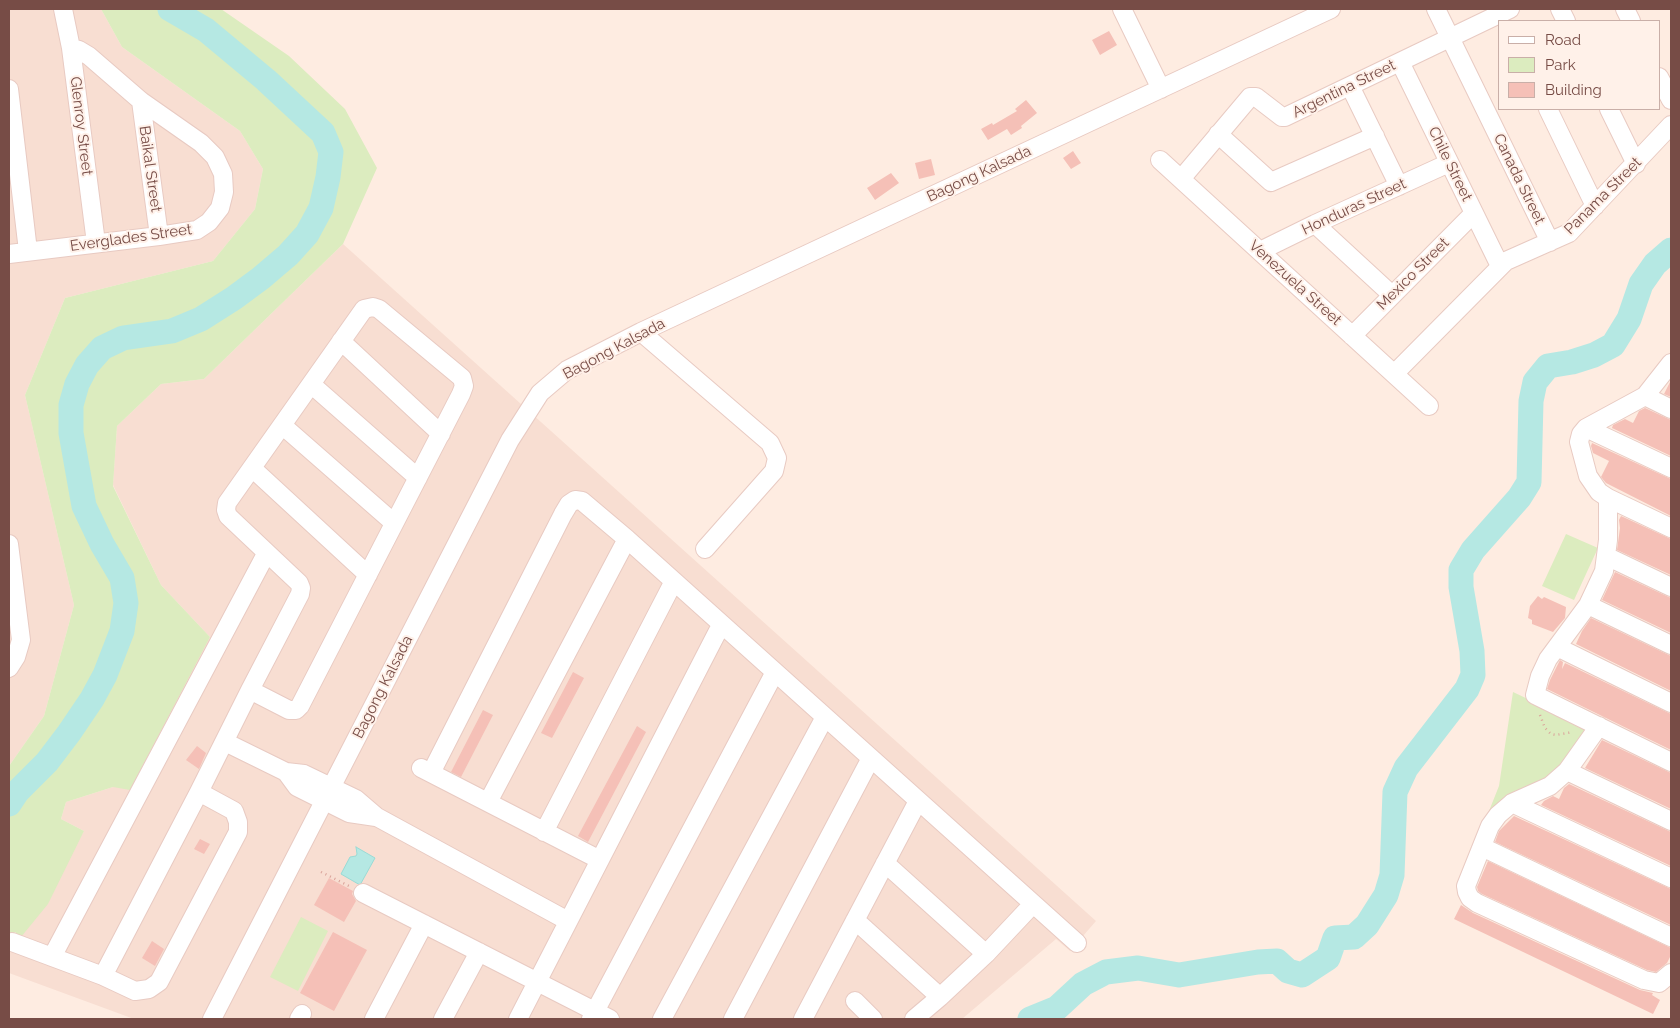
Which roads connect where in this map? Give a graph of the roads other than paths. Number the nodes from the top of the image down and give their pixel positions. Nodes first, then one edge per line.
1 (63, 9) edge
2 (1122, 9) edge
3 (1331, 9) edge
4 (1436, 9) edge
5 (1505, 14) edge
6 (1450, 38) junction
7 (71, 48) junction
8 (1400, 62) junction
9 (1660, 79) edge
10 (1350, 86) junction
11 (9, 89) edge
12 (1161, 89) junction
13 (1671, 100) edge
14 (141, 101) junction
15 (1548, 110) edge
16 (1609, 110) edge
17 (1671, 125) edge
18 (1218, 134) junction
19 (1375, 136) junction
20 (1160, 160) dead end
21 (1449, 163) junction
22 (1636, 164) junction
23 (1181, 179) junction
24 (1399, 186) junction
25 (1595, 206) junction
26 (1474, 213) junction
27 (1316, 224) junction
28 (159, 236) junction
29 (1550, 242) junction
30 (96, 243) junction
31 (28, 251) junction
32 (1260, 251) junction
33 (9, 254) edge
34 (1500, 266) junction
35 (1392, 294) junction
36 (642, 332) junction
37 (1352, 336) junction
38 (341, 341) junction
39 (1671, 363) edge
40 (1394, 374) junction
41 (311, 384) junction
42 (1645, 396) junction
43 (1429, 406) dead end
44 (1671, 409) edge
45 (282, 425) junction
46 (1586, 428) junction
47 (441, 434) junction
48 (252, 468) junction
49 (1671, 468) edge
50 (418, 478) junction
51 (1608, 498) junction
52 (394, 523) junction
53 (1671, 528) edge
54 (627, 539) junction
55 (9, 544) edge
56 (705, 549) dead end
57 (266, 554) junction
58 (1606, 556) junction
59 (368, 574) junction
60 (674, 581) junction
61 (1671, 587) edge
62 (1588, 605) junction
63 (721, 625) junction
64 (1671, 645) edge
65 (1557, 647) junction
66 (9, 668) edge
67 (776, 672) junction
68 (250, 690) junction
69 (1671, 703) edge
70 (825, 717) junction
71 (1594, 733) junction
72 (225, 742) junction
73 (871, 758) junction
74 (1671, 762) edge
75 (1567, 771) junction
76 (200, 792) junction
77 (328, 794) junction
78 (918, 801) junction
79 (488, 802) junction
80 (1512, 803) junction
81 (1671, 821) edge
82 (544, 832) junction
83 (1482, 847) junction
84 (600, 860) junction
85 (885, 863) junction
86 (1671, 878) edge
87 (363, 893) road end
88 (1033, 904) junction
89 (854, 920) junction
90 (568, 921) junction
91 (424, 924) junction
92 (1671, 938) edge
93 (12, 942) dead end
94 (1077, 943) dead end
95 (479, 952) junction
96 (986, 954) junction
97 (52, 957) junction
98 (103, 976) junction
99 (1665, 978) edge
100 (537, 982) junction
101 (940, 997) junction
102 (855, 1001) dead end
103 (599, 1017) edge
104 (212, 1019) edge
105 (374, 1019) edge
106 (443, 1019) edge
107 (518, 1019) edge
108 (662, 1019) edge
109 (733, 1019) edge
110 (803, 1019) edge
111 (873, 1019) edge
112 (914, 1019) edge

1 - 7 street, Glenroy Street
2 - 12 street
3 - 12 street, Bagong Kalsada
4 - 6 street, Canada Street
5 - 6 street, Argentina Street
6 - 8 street, Argentina Street
6 - 29 street, Canada Street
7 - 14 street, Everglades Street
7 - 30 street, Glenroy Street
8 - 10 street, Argentina Street
8 - 21 street, Chile Street
9 - 13 street
10 - 18 street, Argentina Street
10 - 19 street
11 - 31 street
12 - 36 street, Bagong Kalsada
14 - 28 street, Baikal Street
14 - 28 street, Everglades Street
15 - 25 street
16 - 22 street
17 - 22 street, Panama Street
18 - 19 street
18 - 23 street, Argentina Street
19 - 24 street
20 - 23 street, Venezuela Street
21 - 24 street, Honduras Street
21 - 26 street, Chile Street
22 - 25 street, Panama Street
23 - 32 street, Venezuela Street
24 - 27 street, Honduras Street
25 - 29 street, Panama Street
26 - 34 street, Chile Street
26 - 35 street, Mexico Street
27 - 32 street, Honduras Street
27 - 35 street
28 - 30 street, Everglades Street
29 - 34 street, Panama Street
30 - 31 street, Everglades Street
31 - 33 street, Everglades Street
32 - 37 street, Venezuela Street
34 - 40 street, Panama Street
35 - 37 street, Mexico Street
36 - 56 street
36 - 77 street, Bagong Kalsada
37 - 40 street, Venezuela Street
38 - 41 street
38 - 47 street
38 - 47 street
39 - 42 street
40 - 43 street, Venezuela Street
41 - 45 street
41 - 50 street
42 - 44 street
42 - 46 street
45 - 48 street
45 - 52 street
46 - 49 street
46 - 51 street
47 - 50 street
48 - 57 street
48 - 59 street
50 - 52 street
51 - 53 street
51 - 58 street
52 - 59 street
54 - 60 street
54 - 79 street
54 - 79 street
55 - 66 street
57 - 68 street
57 - 97 street
58 - 61 street
58 - 62 street
59 - 68 street
60 - 63 street
60 - 82 street
62 - 64 street
62 - 65 street
63 - 67 street
63 - 84 street
65 - 69 street
65 - 71 street
67 - 70 street
67 - 103 street
68 - 72 street
70 - 73 street
70 - 108 street
71 - 74 street
71 - 75 street
72 - 76 street
72 - 77 street
73 - 78 street
73 - 109 street
75 - 80 street
75 - 81 street
76 - 98 street
76 - 98 street
77 - 90 street
77 - 104 street, Bagong Kalsada
78 - 85 street
78 - 88 street
79 - 82 street
80 - 83 street
80 - 86 street
82 - 84 street
83 - 92 street
83 - 99 street
84 - 90 street
85 - 89 street
85 - 96 street
87 - 91 street
88 - 94 street
88 - 96 street
89 - 101 street
89 - 110 street
90 - 100 street
91 - 95 street
91 - 105 street
93 - 97 street
95 - 100 street
95 - 106 street
96 - 101 street
97 - 98 street
100 - 103 street
100 - 107 street
101 - 112 street
102 - 111 street

